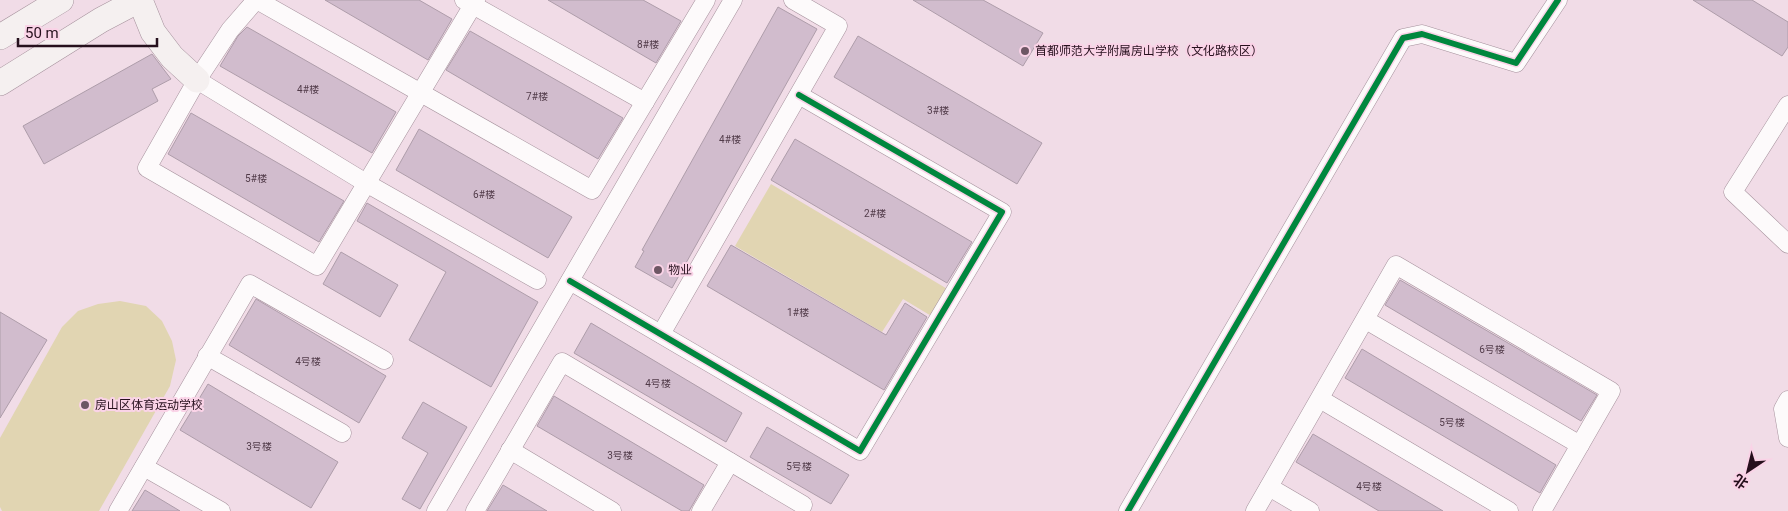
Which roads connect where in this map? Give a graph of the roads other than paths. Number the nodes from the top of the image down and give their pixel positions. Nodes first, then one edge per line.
1 (61, 0) edge
2 (139, 0) edge
3 (256, 0) edge
4 (706, 0) edge
5 (733, 0) edge
6 (793, 0) edge
7 (1558, 0) edge
8 (471, 2) edge
9 (0, 37) edge
10 (197, 80) junction
11 (0, 83) edge
12 (420, 92) junction
13 (799, 95) junction
14 (644, 102) junction
15 (1788, 105) edge
16 (366, 183) junction
17 (1788, 244) edge
18 (537, 280) dead end
19 (570, 281) junction
20 (1366, 320) junction
21 (661, 334) junction
22 (207, 356) junction
23 (384, 360) dead end
24 (1320, 399) junction
25 (1788, 400) edge
26 (342, 433) dead end
27 (1788, 438) edge
28 (1580, 445) junction
29 (510, 450) junction
30 (730, 462) junction
31 (144, 467) junction
32 (1269, 487) junction
33 (804, 505) dead end
34 (118, 511) edge
35 (221, 511) edge
36 (436, 511) edge
37 (475, 511) edge
38 (612, 511) edge
39 (701, 511) edge
40 (1128, 511) edge
41 (1256, 511) edge
42 (1310, 511) edge
43 (1509, 511) edge
44 (1542, 511) edge

1 - 9 main road
2 - 10 main road
2 - 11 main road
3 - 10 street
3 - 12 street
4 - 14 street
5 - 19 street
6 - 13 street
7 - 40 street
8 - 12 street
8 - 14 street
10 - 16 street
10 - 16 street
12 - 14 street
12 - 16 street
13 - 21 street
13 - 21 street
15 - 17 street
16 - 18 street
19 - 21 street
19 - 36 street
20 - 24 street
20 - 28 street
20 - 28 street
22 - 23 street
22 - 26 street
22 - 31 street
24 - 32 street
24 - 43 street
25 - 27 street
28 - 44 street
29 - 30 street
29 - 37 street
29 - 38 street
30 - 33 street
30 - 39 street
31 - 34 street
31 - 35 street
32 - 41 street
32 - 42 street

